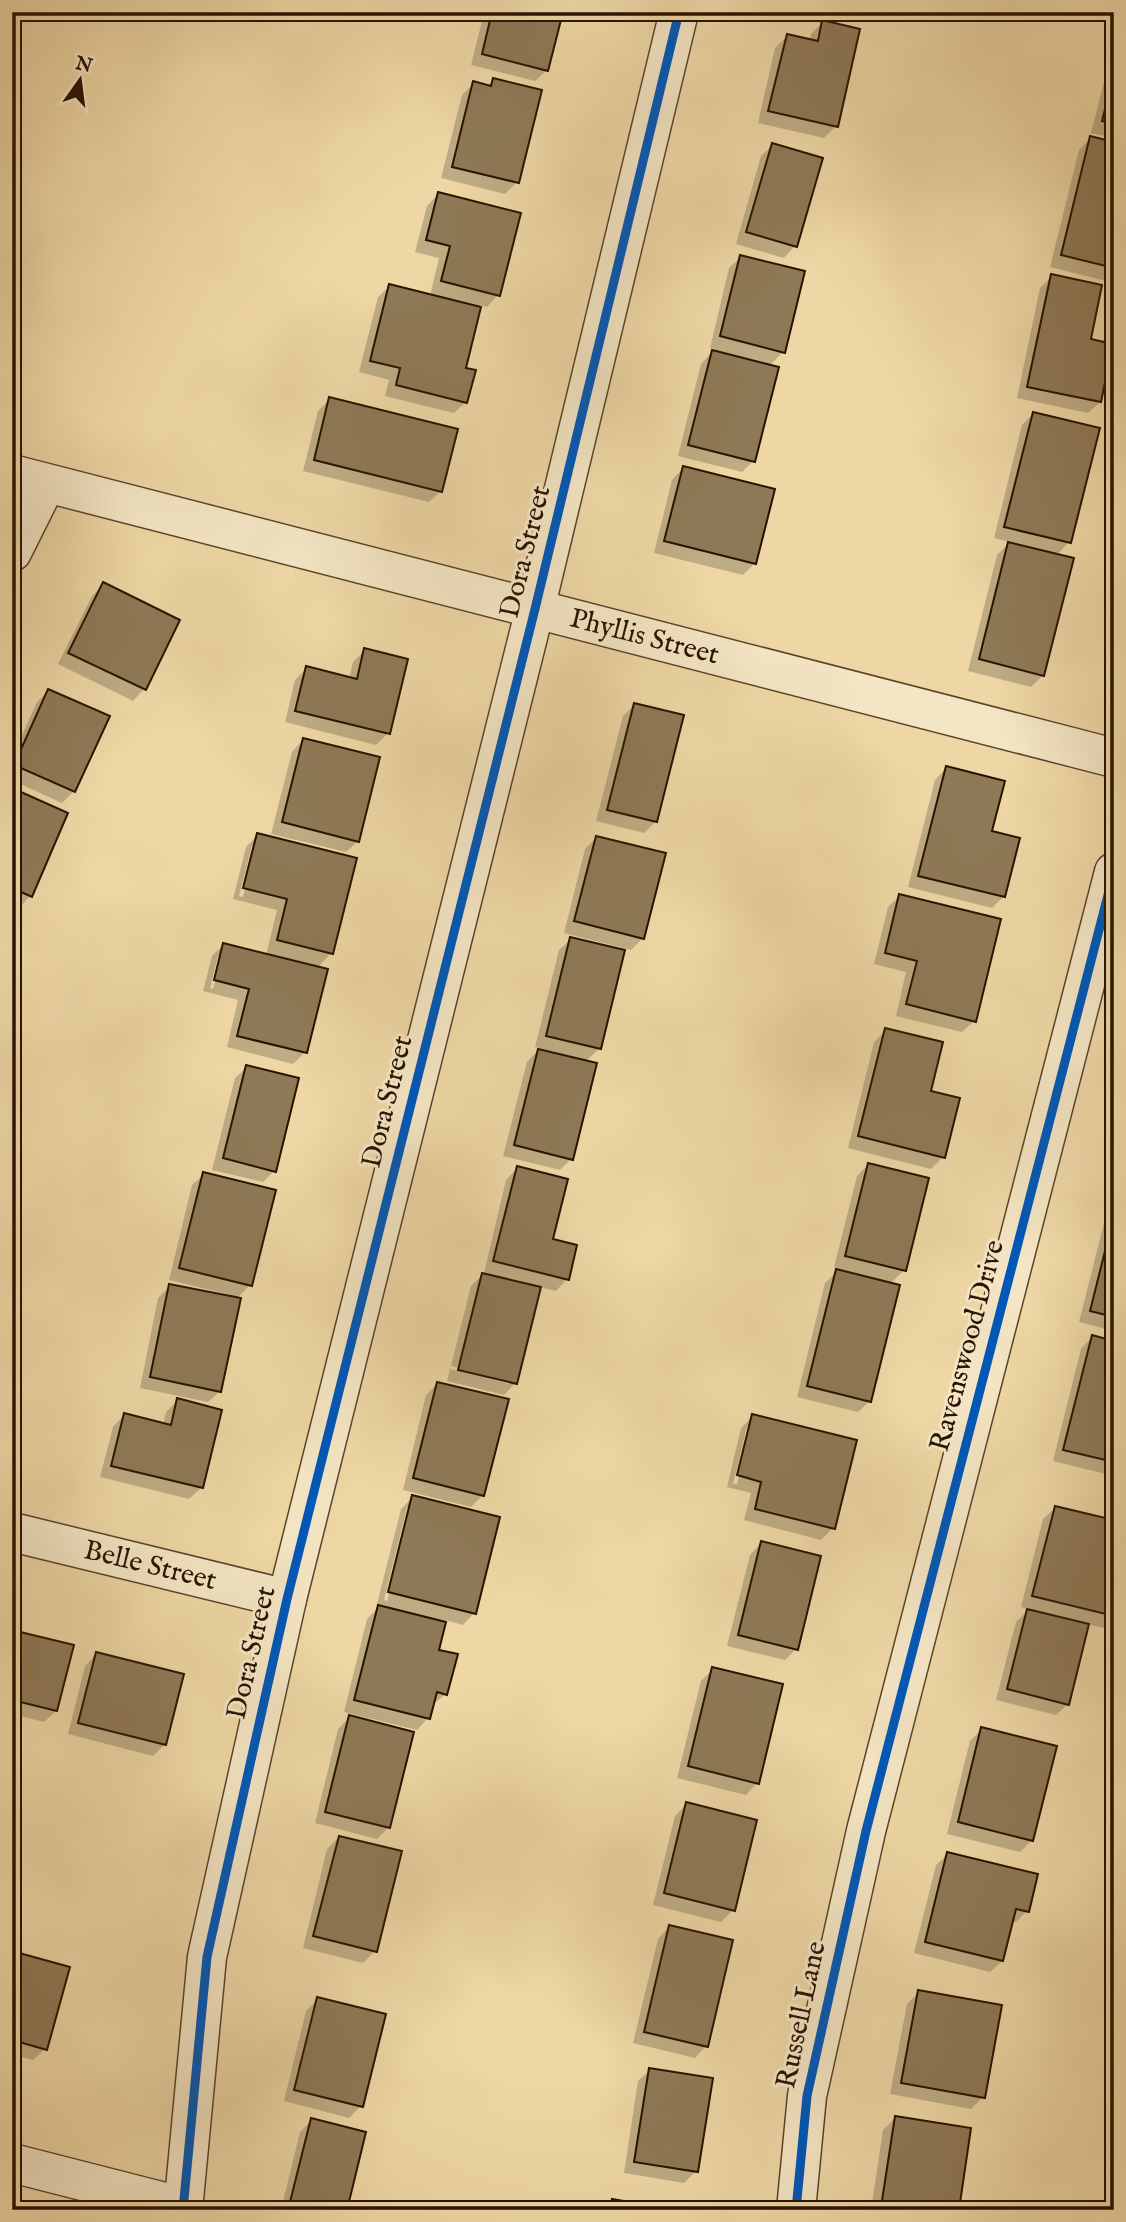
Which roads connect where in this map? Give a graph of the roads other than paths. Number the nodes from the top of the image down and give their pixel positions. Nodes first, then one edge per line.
1 (679, 12) edge
2 (29, 479) edge
3 (12, 552) edge
4 (535, 609) junction
5 (1114, 758) edge
6 (1114, 872) edge
7 (12, 1532) edge
8 (287, 1599) junction
9 (866, 1831) joint
10 (12, 2163) edge
11 (184, 2208) edge
12 (796, 2210) edge

1 - 4 street, Dora Street
2 - 3 street
2 - 4 street, Phyllis Street
4 - 5 street, Phyllis Street
4 - 8 street, Dora Street
6 - 9 street, Ravenswood Drive
7 - 8 street, Belle Street
8 - 11 street, Dora Street
9 - 12 street, Russell Lane
10 - 11 street

